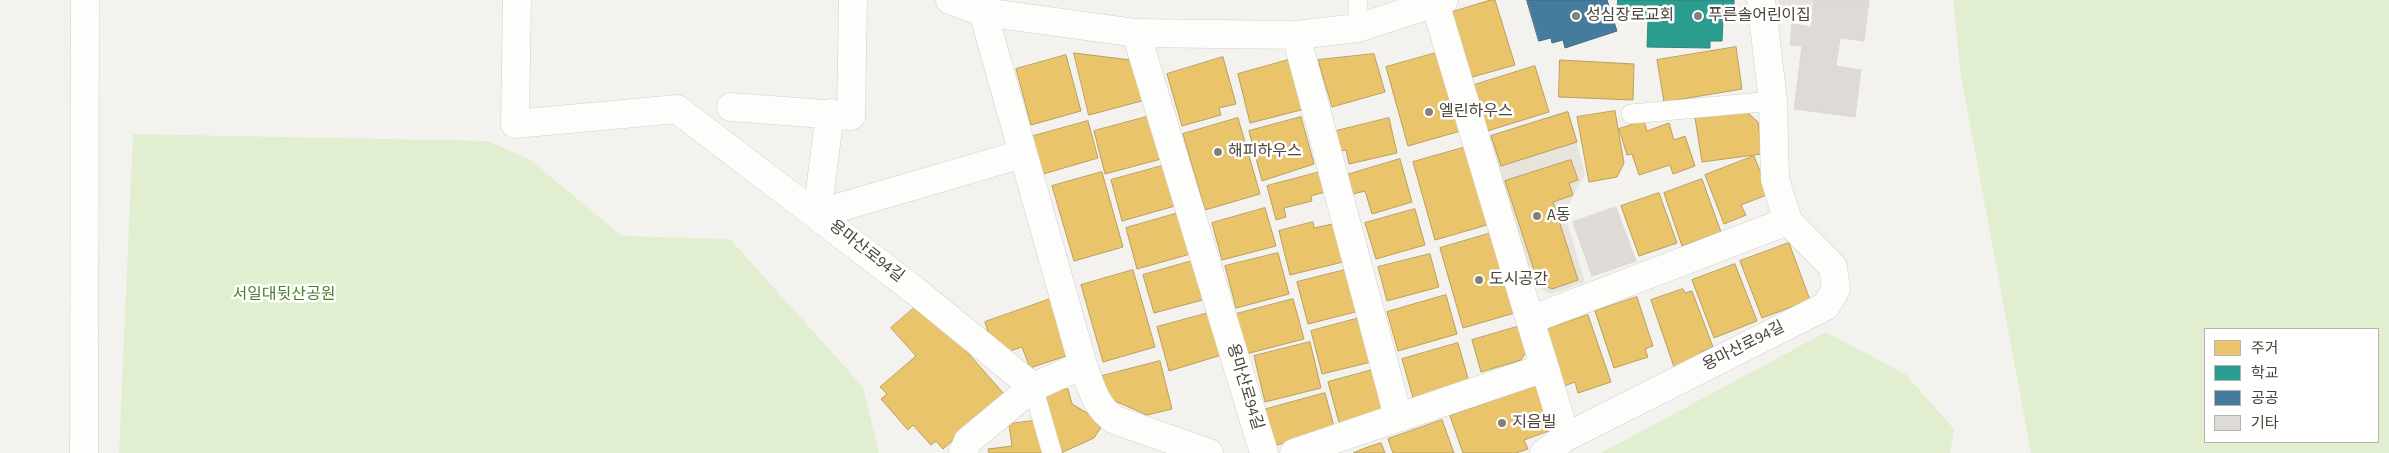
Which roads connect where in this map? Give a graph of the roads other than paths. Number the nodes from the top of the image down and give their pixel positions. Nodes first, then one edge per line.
1 (85, 0) edge
2 (517, 0) edge
3 (853, 0) edge
4 (950, 0) edge
5 (1358, 0) edge
6 (1762, 0) edge
7 (1440, 1) edge
8 (980, 6) edge
9 (1358, 28) junction
10 (1136, 33) junction
11 (1296, 34) junction
12 (1774, 101) junction
13 (731, 107) dead end
14 (830, 113) junction
15 (1630, 114) dead end
16 (1022, 154) junction
17 (817, 214) junction
18 (1788, 221) junction
19 (1530, 320) junction
20 (1083, 365) junction
21 (1544, 368) junction
22 (1033, 387) junction
23 (1398, 416) junction
24 (1566, 437) junction
25 (84, 453) edge
26 (963, 453) edge
27 (1052, 453) edge
28 (1209, 453) edge
29 (1264, 453) edge
30 (1294, 453) edge
31 (1544, 453) edge

1 - 25 street
2 - 17 street
3 - 14 street
4 - 8 street
5 - 9 lane
6 - 12 street, 용마산로94길
7 - 9 street
7 - 19 street
8 - 10 street
8 - 16 street
9 - 11 street
10 - 11 street
10 - 29 street, 용마산로94길
11 - 23 street
12 - 15 lane
12 - 18 street, 용마산로94길
13 - 14 street
14 - 17 street
16 - 17 street, 용마산로94길
16 - 20 street
17 - 22 street, 용마산로94길
18 - 19 street
18 - 24 street, 용마산로94길
19 - 21 street
20 - 22 street
20 - 28 street
21 - 23 street
21 - 24 street
22 - 26 street
22 - 27 lane
23 - 30 street
24 - 31 street, 용마산로94길

